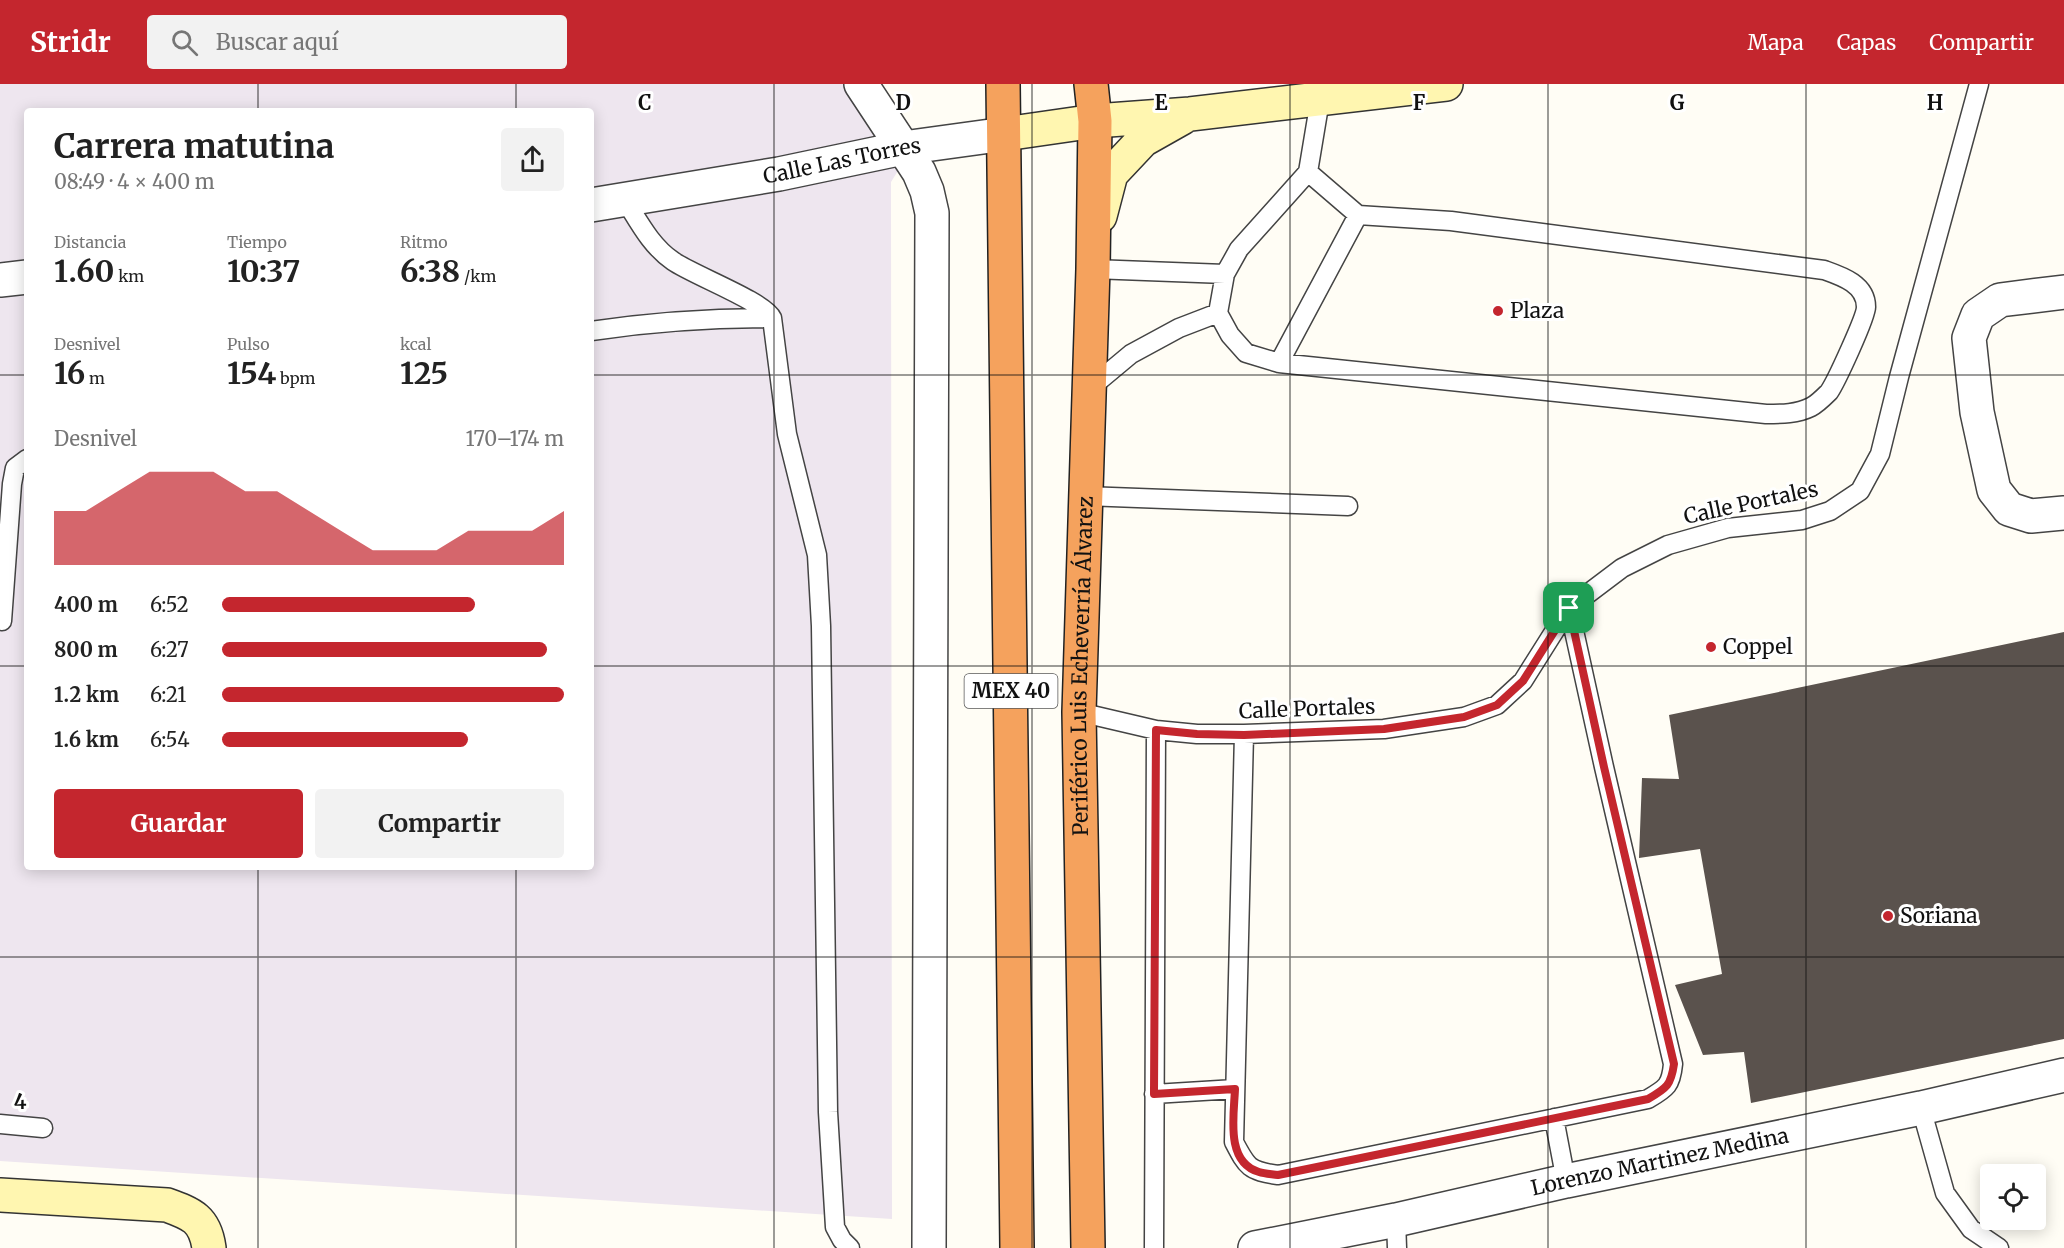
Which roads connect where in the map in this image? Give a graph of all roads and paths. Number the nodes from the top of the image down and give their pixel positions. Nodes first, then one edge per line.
1 (861, 84) edge
2 (1003, 84) edge
3 (1023, 84) edge
4 (1091, 84) edge
5 (1446, 84) edge
6 (1979, 84) edge
7 (1320, 92) edge
8 (1190, 114) junction
9 (1095, 121) junction
10 (1005, 134) junction
11 (903, 148) junction
12 (1308, 172) junction
13 (625, 200) junction
14 (594, 205) edge
15 (1359, 215) junction
16 (1092, 237) junction
17 (1093, 269) junction
18 (1225, 274) junction
19 (24, 277) edge
20 (0, 280) edge
21 (2064, 292) edge
22 (1218, 313) junction
23 (772, 318) junction
24 (594, 331) edge
25 (1279, 363) junction
26 (1088, 390) junction
27 (24, 461) edge
28 (1085, 496) junction
29 (1348, 506) dead end
30 (2064, 513) edge
31 (1569, 608) junction
32 (2, 621) dead end
33 (1079, 712) junction
34 (1156, 730) junction
35 (1244, 735) junction
36 (2064, 1075) edge
37 (1235, 1089) junction
38 (1154, 1094) junction
39 (1921, 1108) junction
40 (1554, 1118) junction
41 (0, 1124) edge
42 (43, 1128) dead end
43 (1566, 1181) junction
44 (0, 1195) edge
45 (204, 1234) edge
46 (1397, 1234) edge
47 (850, 1248) edge
48 (929, 1248) edge
49 (1017, 1248) edge
50 (1088, 1248) edge
51 (1154, 1248) edge
52 (1255, 1248) edge
53 (1999, 1248) edge

1 - 11 street
2 - 10 highway, MEX 40
3 - 10 highway
4 - 9 highway, Periférico Luis Echeverría Álvarez / MEX 40
5 - 7 main road, Calle Las Torres
6 - 31 lane, Calle Portales
7 - 8 main road, Calle Las Torres
7 - 12 lane
8 - 9 main road, Calle Las Torres
8 - 16 main road
9 - 10 main road, Calle Las Torres
9 - 16 highway, Periférico Luis Echeverría Álvarez / MEX 40
10 - 11 street, Calle Las Torres
10 - 49 highway, MEX 40
11 - 13 street, Calle Las Torres
11 - 48 street
12 - 15 lane
12 - 18 lane
13 - 14 street, Calle Las Torres
13 - 23 lane
15 - 25 lane
15 - 25 lane
16 - 17 highway, Periférico Luis Echeverría Álvarez / MEX 40
17 - 18 lane
17 - 26 highway, Periférico Luis Echeverría Álvarez / MEX 40
18 - 22 lane
19 - 20 street
21 - 30 street
22 - 25 lane
22 - 26 lane
23 - 24 lane
23 - 47 lane
26 - 28 highway, Periférico Luis Echeverría Álvarez / MEX 40
27 - 32 lane
28 - 29 lane
28 - 33 highway, Periférico Luis Echeverría Álvarez / MEX 40
31 - 35 lane, Calle Portales
31 - 40 lane
33 - 34 lane, Calle Portales
33 - 50 highway, Periférico Luis Echeverría Álvarez / MEX 40
34 - 35 lane, Calle Portales
34 - 38 lane
35 - 37 lane
36 - 39 street, Lorenzo Martinez Medina
37 - 38 lane
37 - 40 lane
38 - 51 lane
39 - 43 street, Lorenzo Martinez Medina
39 - 53 lane
40 - 43 lane
41 - 42 lane
43 - 46 street, Lorenzo Martinez Medina
44 - 45 main road
46 - 52 street, Lorenzo Martinez Medina

